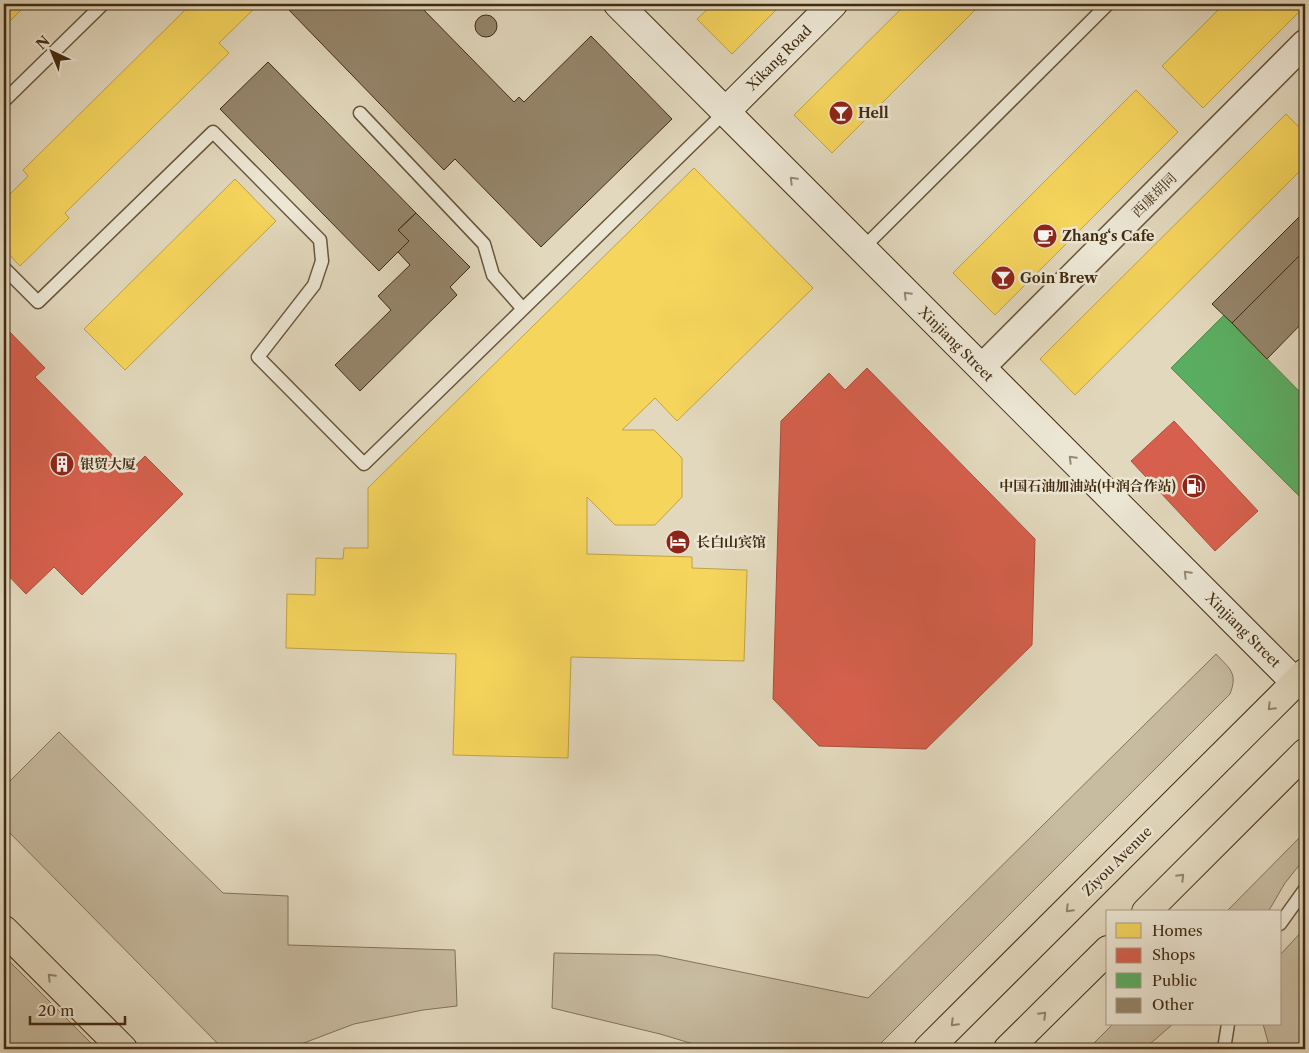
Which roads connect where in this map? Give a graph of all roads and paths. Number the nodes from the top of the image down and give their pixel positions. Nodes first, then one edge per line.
1 (103, 4) edge
2 (618, 4) edge
3 (833, 4) edge
4 (1108, 4) edge
5 (1305, 43) edge
6 (4, 101) edge
7 (725, 112) junction
8 (360, 113) dead end
9 (862, 249) junction
10 (4, 268) edge
11 (523, 309) junction
12 (981, 368) junction
13 (1300, 678) edge
14 (1305, 753) edge
15 (1305, 889) edge
16 (1148, 910) edge
17 (1282, 921) edge
18 (4, 930) edge
19 (1106, 952) edge
20 (1228, 1026) edge
21 (123, 1049) edge
22 (928, 1049) edge
23 (1008, 1049) edge
24 (1224, 1049) edge

1 - 6 lane
2 - 7 street, Xinjiang Street
3 - 7 street, Xikang Road
4 - 9 lane
5 - 12 street, 西康胡同
9 -> 7 street, Xinjiang Street
7 - 11 lane
8 - 11 lane
12 -> 9 street, Xinjiang Street
10 - 11 lane
13 -> 12 street, Xinjiang Street
13 -> 22 main road, Ziyou Avenue
16 -> 14 main road
15 - 17 lane
21 -> 18 main road
23 -> 19 main road
20 - 24 lane

